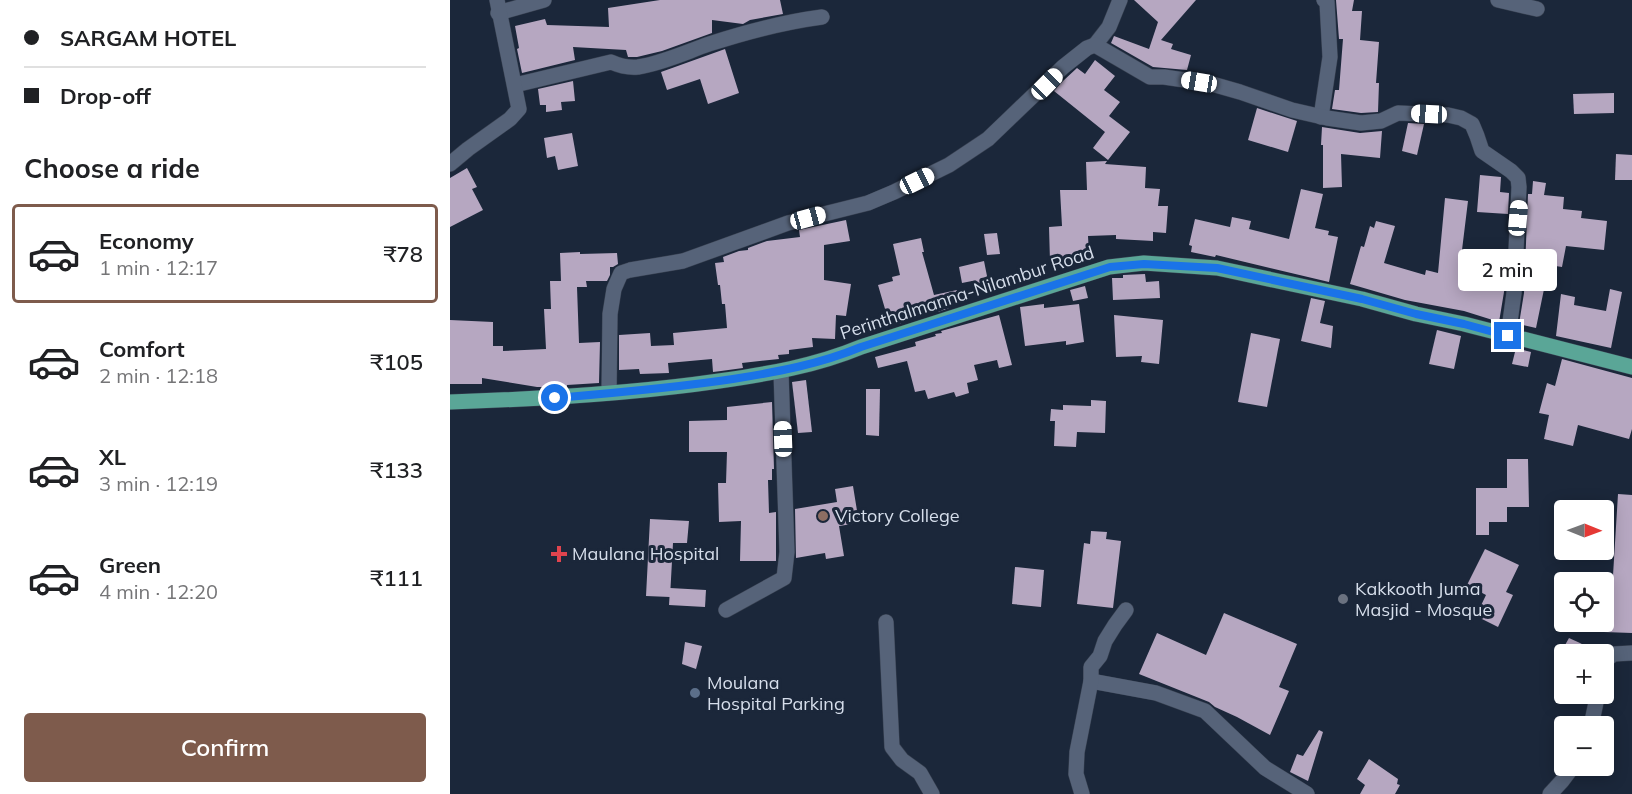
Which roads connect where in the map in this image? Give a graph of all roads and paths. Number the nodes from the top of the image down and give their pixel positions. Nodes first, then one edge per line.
1 (544, 0) edge
2 (1120, 0) edge
3 (1324, 0) edge
4 (1498, 0) edge
5 (498, 6) edge
6 (1537, 9) dead end
7 (822, 17) dead end
8 (1095, 45) junction
9 (515, 84) junction
10 (1321, 117) junction
11 (450, 164) edge
12 (1508, 336) junction
13 (1632, 367) edge
14 (781, 372) junction
15 (609, 393) junction
16 (450, 402) edge
17 (726, 610) dead end
18 (1126, 610) dead end
19 (886, 622) dead end
20 (1632, 653) edge
21 (1614, 654) edge
22 (1091, 681) junction
23 (1566, 776) edge
24 (932, 794) edge
25 (1082, 794) edge
26 (1307, 794) edge
27 (1550, 794) edge

1 - 5 street
2 - 8 street
3 - 10 street
4 - 6 street
5 - 9 street
7 - 9 street
8 - 10 street
8 - 15 street
9 - 11 street
10 - 12 street
12 - 13 main road, Perinthalmanna-Nilambur Road
12 - 14 main road, Perinthalmanna-Nilambur Road
14 - 15 main road, Perinthalmanna-Nilambur Road
14 - 17 street
15 - 16 main road, Perinthalmanna-Nilambur Road
18 - 22 street
19 - 24 street
20 - 21 street
22 - 25 street
22 - 26 street
23 - 27 street

